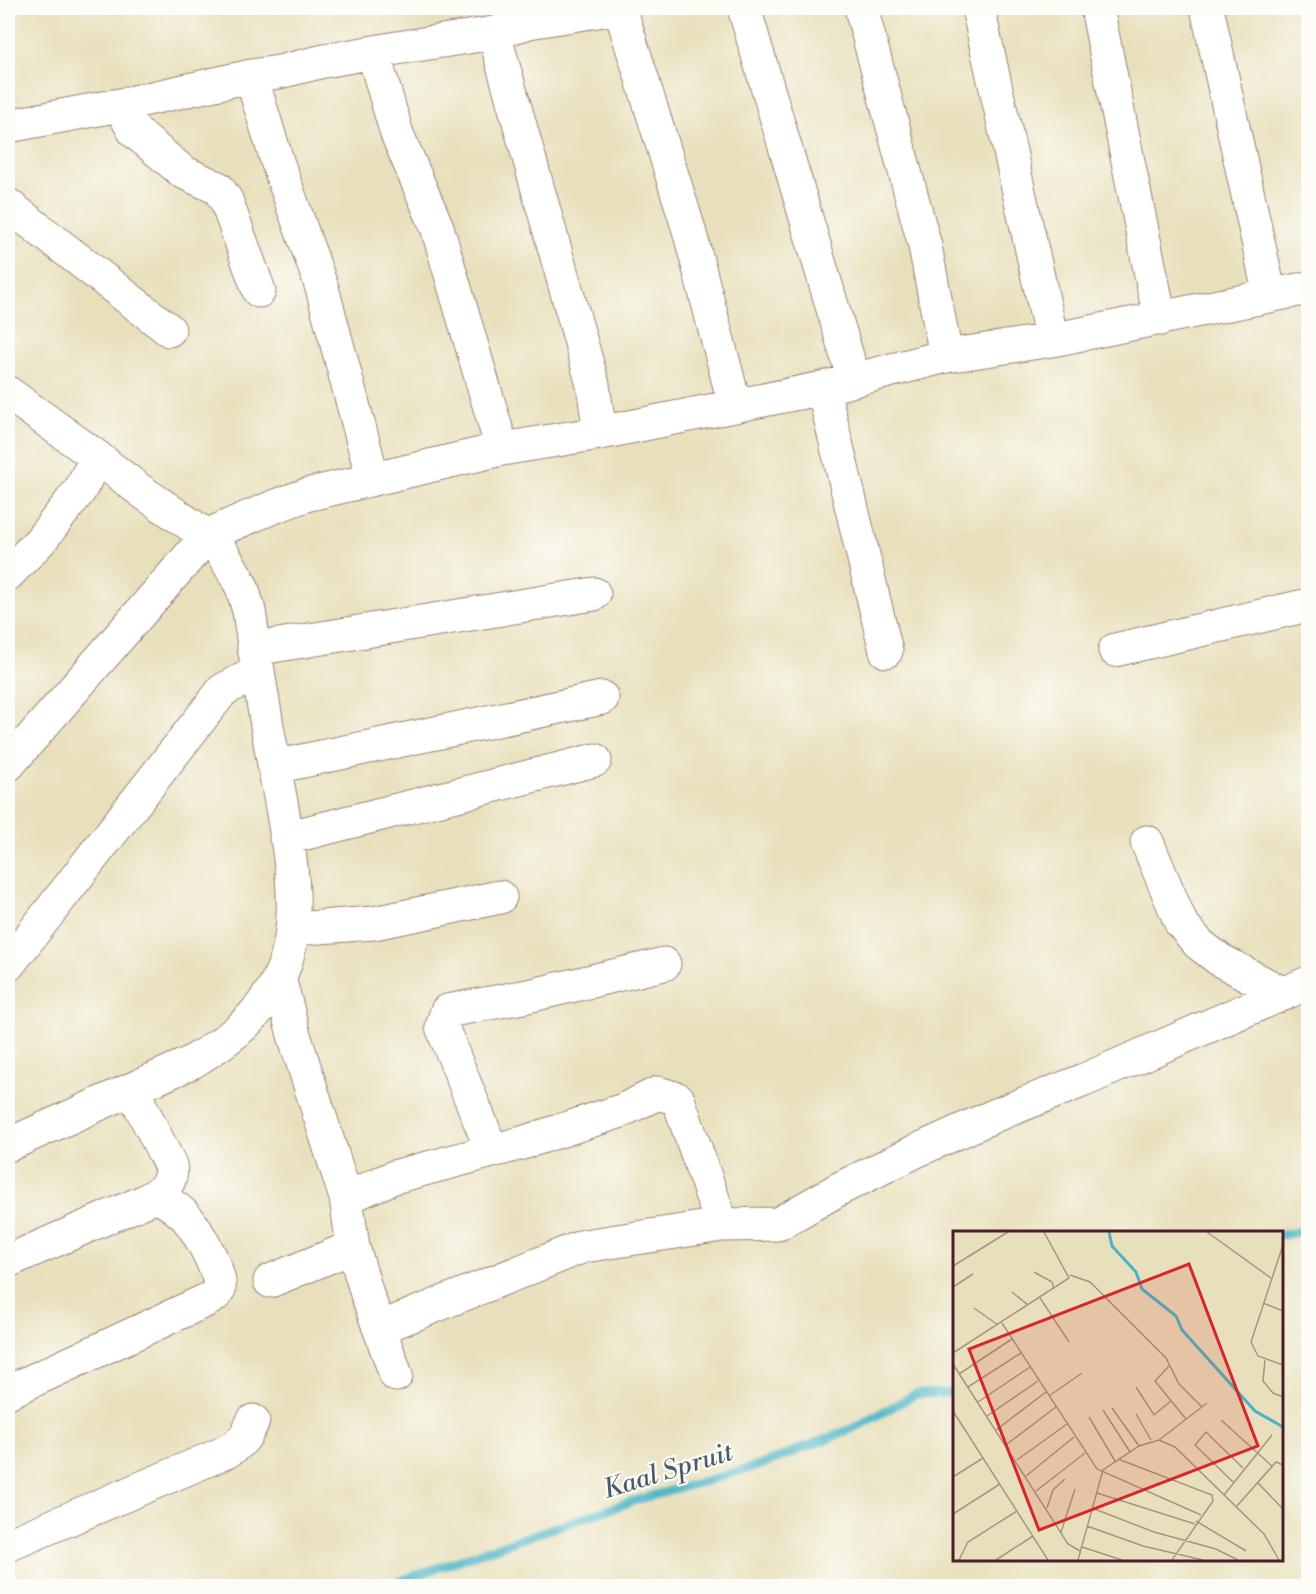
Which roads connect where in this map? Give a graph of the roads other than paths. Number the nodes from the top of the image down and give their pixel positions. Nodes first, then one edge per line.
1 (618, 8) edge
2 (744, 8) edge
3 (861, 8) edge
4 (978, 8) edge
5 (1097, 8) edge
6 (1207, 8) edge
7 (494, 33) junction
8 (373, 52) junction
9 (251, 76) junction
10 (120, 105) junction
11 (8, 126) edge
12 (8, 204) edge
13 (1308, 288) edge
14 (259, 291) dead end
15 (1270, 296) junction
16 (1160, 319) junction
17 (169, 330) dead end
18 (1052, 340) junction
19 (946, 356) junction
20 (838, 384) junction
21 (8, 393) edge
22 (735, 406) junction
23 (600, 433) junction
24 (502, 449) junction
25 (97, 457) junction
26 (373, 478) junction
27 (207, 536) junction
28 (8, 574) edge
29 (594, 594) dead end
30 (1308, 605) edge
31 (1115, 650) dead end
32 (886, 651) dead end
33 (256, 660) junction
34 (602, 698) dead end
35 (596, 760) dead end
36 (8, 765) edge
37 (274, 766) junction
38 (286, 838) junction
39 (1147, 842) dead end
40 (500, 897) dead end
41 (293, 929) junction
42 (8, 964) edge
43 (664, 964) dead end
44 (279, 977) junction
45 (1296, 988) edge
46 (132, 1089) junction
47 (8, 1145) edge
48 (492, 1151) junction
49 (156, 1195) junction
50 (346, 1198) junction
51 (722, 1225) junction
52 (353, 1247) junction
53 (8, 1261) edge
54 (270, 1281) dead end
55 (380, 1328) junction
56 (396, 1375) dead end
57 (8, 1392) edge
58 (254, 1420) dead end
59 (8, 1545) edge

1 - 7 street
1 - 22 street
2 - 20 street
3 - 19 street
4 - 18 street
5 - 16 street
6 - 15 street
7 - 8 street
7 - 23 street
8 - 9 street
8 - 24 street
9 - 10 street
9 - 26 street
10 - 11 street
10 - 14 street
12 - 17 street
13 - 15 street
15 - 16 street
16 - 18 street
18 - 19 street
19 - 20 street
20 - 22 street
20 - 32 street
21 - 25 street
22 - 23 street
23 - 24 street
24 - 26 street
25 - 27 street
25 - 28 street
26 - 27 street
27 - 33 street
27 - 36 street
29 - 33 street
30 - 31 street
33 - 37 street
33 - 42 street
34 - 37 street
35 - 38 street
37 - 38 street
38 - 41 street
39 - 45 street
40 - 41 street
41 - 44 street
43 - 48 street
44 - 46 street
44 - 50 street
45 - 51 street
46 - 47 street
46 - 49 street
48 - 50 street
48 - 51 street
49 - 53 street
49 - 57 street
50 - 52 street
51 - 55 street
52 - 54 street
52 - 55 street
55 - 56 street
58 - 59 street

